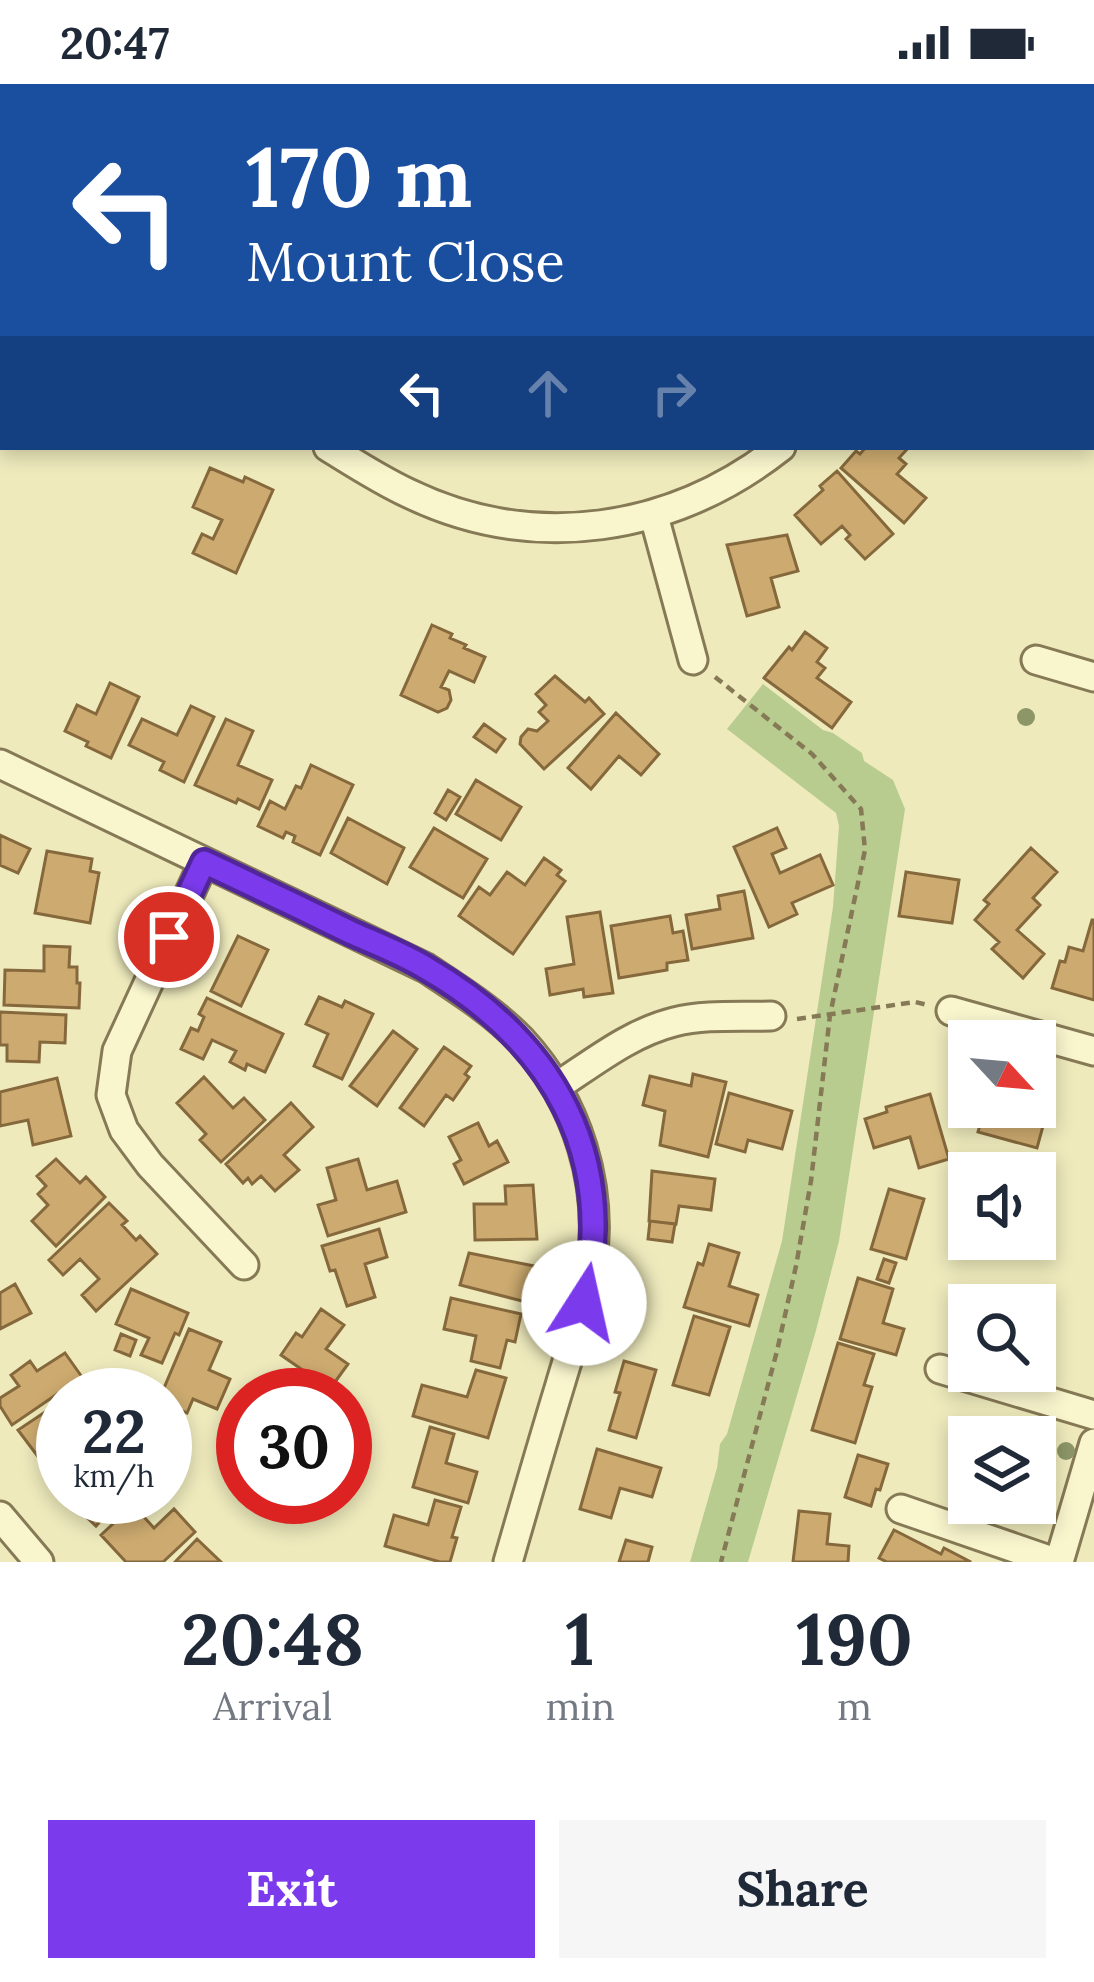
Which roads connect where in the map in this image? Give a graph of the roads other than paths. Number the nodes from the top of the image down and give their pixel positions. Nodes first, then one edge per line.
1 (333, 450) edge
2 (777, 450) edge
3 (654, 516) junction
4 (693, 660) road end
5 (1036, 661) dead end
6 (1094, 677) edge
7 (0, 764) edge
8 (204, 862) junction
9 (951, 1011) road end
10 (771, 1016) road end
11 (1094, 1051) edge
12 (556, 1087) junction
13 (244, 1265) dead end
14 (940, 1369) dead end
15 (1094, 1414) edge
16 (1094, 1443) edge
17 (901, 1509) dead end
18 (0, 1516) edge
19 (39, 1562) edge
20 (508, 1562) edge
21 (1057, 1562) edge

1 - 3 street
2 - 3 street
3 - 4 street
5 - 6 street
7 - 8 street
8 - 12 street
8 - 13 street
9 - 11 street
10 - 12 street
12 - 20 street
14 - 15 street
16 - 21 street
17 - 21 street
18 - 19 street

